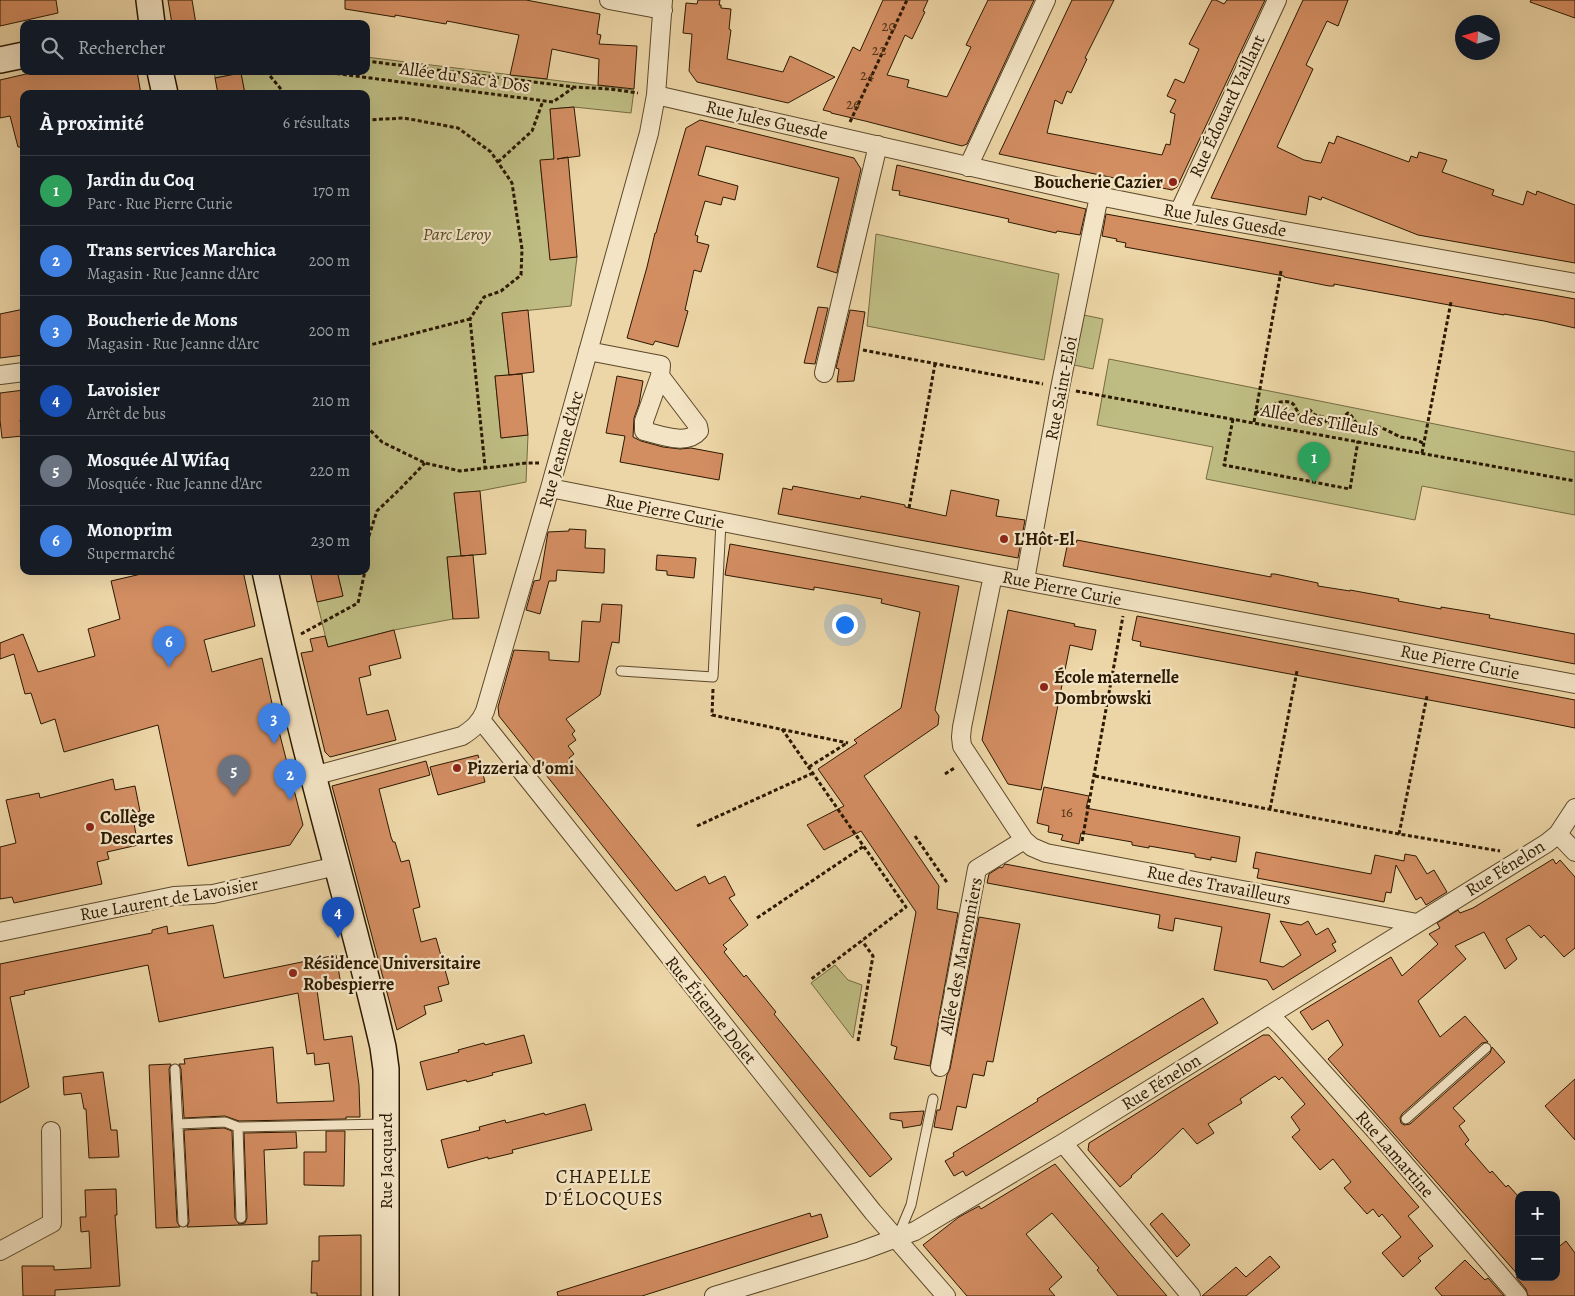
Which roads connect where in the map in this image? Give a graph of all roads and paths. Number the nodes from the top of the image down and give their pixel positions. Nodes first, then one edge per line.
1 (149, 0) edge
2 (609, 0) edge
3 (907, 0) edge
4 (1046, 0) edge
5 (1277, 0) edge
6 (663, 5) edge
7 (152, 20) edge
8 (20, 56) edge
9 (0, 60) edge
10 (370, 62) edge
11 (161, 75) edge
12 (269, 75) edge
13 (347, 75) edge
14 (574, 87) junction
15 (164, 90) edge
16 (281, 90) edge
17 (656, 95) junction
18 (543, 101) junction
19 (370, 120) edge
20 (843, 137) junction
21 (878, 145) junction
22 (498, 162) junction
23 (968, 167) junction
24 (1099, 196) junction
25 (1179, 212) junction
26 (1281, 271) dead end
27 (1575, 284) edge
28 (1451, 302) dead end
29 (470, 319) junction
30 (370, 345) edge
31 (863, 350) dead end
32 (588, 351) junction
33 (936, 364) junction
34 (20, 372) edge
35 (824, 373) dead end
36 (0, 375) edge
37 (660, 376) dead end
38 (1052, 386) junction
39 (1256, 413) junction
40 (1233, 419) junction
41 (1254, 422) junction
42 (370, 430) edge
43 (1358, 441) junction
44 (1424, 444) junction
45 (1422, 453) junction
46 (425, 463) junction
47 (557, 463) junction
48 (485, 467) junction
49 (1575, 481) edge
50 (550, 488) junction
51 (909, 508) dead end
52 (721, 522) junction
53 (370, 533) edge
54 (266, 575) edge
55 (363, 575) edge
56 (993, 575) junction
57 (1025, 580) junction
58 (1126, 600) junction
59 (281, 645) junction
60 (621, 671) dead end
61 (1297, 672) dead end
62 (713, 676) junction
63 (1575, 684) edge
64 (1426, 696) dead end
65 (481, 720) junction
66 (782, 729) junction
67 (809, 767) junction
68 (813, 773) junction
69 (313, 776) junction
70 (1095, 776) junction
71 (1575, 808) edge
72 (1270, 809) junction
73 (697, 826) dead end
74 (1399, 834) junction
75 (1558, 834) junction
76 (915, 836) dead end
77 (1024, 840) junction
78 (864, 846) junction
79 (1575, 852) edge
80 (1527, 855) junction
81 (1078, 859) junction
82 (337, 866) junction
83 (948, 884) dead end
84 (757, 918) dead end
85 (1417, 922) junction
86 (0, 932) edge
87 (862, 941) junction
88 (810, 980) dead end
89 (1269, 1015) junction
90 (858, 1041) dead end
91 (1486, 1048) dead end
92 (940, 1067) dead end
93 (175, 1069) dead end
94 (933, 1099) dead end
95 (1406, 1118) dead end
96 (178, 1124) junction
97 (386, 1124) junction
98 (238, 1127) junction
99 (51, 1131) dead end
100 (1063, 1143) junction
101 (241, 1218) dead end
102 (183, 1222) dead end
103 (898, 1239) junction
104 (0, 1251) edge
105 (386, 1296) edge
106 (714, 1296) edge
107 (946, 1296) edge
108 (1191, 1296) edge
109 (1518, 1296) edge

1 - 7 street
2 - 6 street
3 - 20 path
4 - 23 street
5 - 25 street, Rue Édouard Vaillant
6 - 17 street, Rue Jeanne d'Arc
8 - 9 street
10 - 14 path, Allée du Sac à Dos
11 - 15 street
12 - 16 path
13 - 18 path, Allée du Sac à Dos
14 - 17 path, Allée du Sac à Dos
14 - 18 path, Allée du Sac à Dos
17 - 20 street, Rue Jules Guesde
17 - 32 street, Rue Jeanne d'Arc
18 - 22 path
19 - 22 path
20 - 21 street, Rue Jules Guesde
21 - 23 street, Rue Jules Guesde
21 - 35 street
22 - 29 path
23 - 24 street, Rue Jules Guesde
24 - 25 street, Rue Jules Guesde
24 - 38 street, Rue Saint-Eloi
25 - 27 street, Rue Jules Guesde
26 - 39 path
28 - 44 path
29 - 30 path
29 - 48 path
31 - 33 path, Allée des Tilleuls
32 - 37 street
32 - 47 street, Rue Jeanne d'Arc
33 - 38 path, Allée des Tilleuls
33 - 51 path
34 - 36 street
38 - 40 path, Allée des Tilleuls
38 - 57 street, Rue Saint-Eloi
39 - 41 path
39 - 44 path
40 - 41 path, Allée des Tilleuls
40 - 43 path
41 - 43 path, Allée des Tilleuls
42 - 46 path
43 - 45 path, Allée des Tilleuls
44 - 45 path
45 - 49 path, Allée des Tilleuls
46 - 48 path
46 - 53 path
47 - 48 path
47 - 50 street, Rue Jeanne d'Arc
50 - 52 street, Rue Pierre Curie
50 - 65 street, Rue Jeanne d'Arc
52 - 56 street, Rue Pierre Curie
52 - 62 lane
54 - 59 street, Rue Jacquard
55 - 59 path
56 - 57 street, Rue Pierre Curie
56 - 77 street
57 - 58 street, Rue Pierre Curie
58 - 63 street, Rue Pierre Curie
58 - 70 path
59 - 69 street, Rue Jacquard
60 - 62 lane
61 - 72 path
62 - 66 path
64 - 74 path
65 - 69 street
65 - 103 street, Rue Étienne Dolet
66 - 67 path
66 - 67 path
67 - 68 path
68 - 73 path
68 - 78 path
69 - 82 street, Rue Jacquard
70 - 72 path
70 - 81 path
71 - 75 street, Rue Fénelon
72 - 74 path
74 - 80 path
75 - 79 street
75 - 80 street, Rue Fénelon
76 - 83 path
77 - 81 street, Rue des Travailleurs
77 - 92 street, Allée des Marronniers
78 - 84 path
78 - 87 path
80 - 85 street, Rue Fénelon
81 - 85 street, Rue des Travailleurs
82 - 86 street, Rue Laurent de Lavoisier
82 - 97 street, Rue Jacquard
85 - 89 street, Rue Fénelon
87 - 88 path
87 - 90 path
89 - 100 street, Rue Fénelon
89 - 109 street, Rue Lamartine
91 - 95 lane
93 - 96 lane
94 - 103 lane
96 - 98 lane
96 - 102 lane
97 - 98 lane
97 - 105 street, Rue Jacquard
98 - 101 lane
99 - 104 street
100 - 103 street, Rue Fénelon
100 - 108 street
103 - 106 street, Rue Fénelon
103 - 107 street, Rue Étienne Dolet

